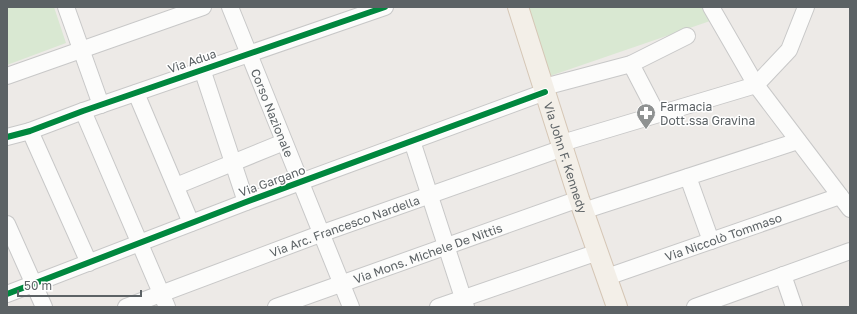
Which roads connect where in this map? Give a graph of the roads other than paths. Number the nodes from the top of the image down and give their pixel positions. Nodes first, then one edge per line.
1 (66, 7) edge
2 (203, 7) edge
3 (230, 7) edge
4 (385, 7) edge
5 (518, 7) edge
6 (711, 7) edge
7 (791, 7) edge
8 (803, 14) edge
9 (687, 36) dead end
10 (80, 50) junction
11 (249, 54) junction
12 (631, 64) junction
13 (202, 69) junction
14 (7, 76) edge
15 (756, 85) junction
16 (545, 89) junction
17 (136, 92) junction
18 (100, 105) junction
19 (83, 111) junction
20 (657, 114) junction
21 (30, 131) junction
22 (7, 137) edge
23 (798, 140) junction
24 (412, 141) junction
25 (284, 142) junction
26 (563, 145) junction
27 (233, 162) junction
28 (688, 177) junction
29 (301, 182) junction
30 (176, 186) junction
31 (430, 196) junction
32 (840, 196) junction
33 (246, 202) junction
34 (581, 205) junction
35 (850, 209) edge
36 (191, 223) junction
37 (7, 224) edge
38 (320, 234) junction
39 (711, 241) junction
40 (139, 242) junction
41 (445, 245) junction
42 (598, 252) junction
43 (850, 252) edge
44 (89, 263) junction
45 (784, 275) junction
46 (607, 277) junction
47 (341, 283) junction
48 (33, 284) junction
49 (7, 294) edge
50 (164, 300) edge
51 (464, 303) edge
52 (44, 307) edge
53 (126, 307) edge
54 (276, 307) edge
55 (351, 307) edge
56 (438, 307) edge
57 (616, 307) edge
58 (695, 307) edge
59 (794, 307) edge

1 - 10 street
2 - 10 street
3 - 11 street, Corso Nazionale
4 - 11 street, Via Adua
5 - 16 main road, Via John F. Kennedy
6 - 15 street
7 - 8 street
8 - 15 street
9 - 12 street, Via Gargano
10 - 14 street
10 - 18 street
11 - 13 street, Via Adua
11 - 25 street, Corso Nazionale
12 - 16 street, Via Gargano
12 - 20 street
13 - 17 street, Via Adua
13 - 27 street
15 - 20 street, Via Arc. Francesco Nardella
15 - 23 street
16 - 24 street, Via Gargano
16 - 26 main road, Via John F. Kennedy
17 - 18 street, Via Adua
17 - 30 street
18 - 19 street, Via Adua
19 - 21 street, Via Adua
19 - 40 street
20 - 26 street, Via Arc. Francesco Nardella
21 - 22 street, Via Adua
21 - 44 street
23 - 28 street, Via Mons. Michele De Nittis
23 - 32 street
24 - 29 street, Via Gargano
24 - 31 street
25 - 27 street
25 - 29 street, Corso Nazionale
26 - 31 street, Via Arc. Francesco Nardella
26 - 34 main road, Via John F. Kennedy
27 - 30 street
27 - 33 street
28 - 34 street, Via Mons. Michele De Nittis
28 - 39 street
29 - 33 street, Via Gargano
29 - 38 street, Corso Nazionale
30 - 36 street
31 - 38 street, Via Arc. Francesco Nardella
31 - 41 street
32 - 35 street
32 - 39 street, Via Niccolò Tommaso
33 - 36 street, Via Gargano
34 - 41 street, Via Mons. Michele De Nittis
34 - 42 main road, Via John F. Kennedy
36 - 40 street, Via Gargano
37 - 48 street
38 - 47 street, Corso Nazionale
38 - 50 street, Via Arc. Francesco Nardella
39 - 46 street, Via Niccolò Tommaso
40 - 44 street, Via Gargano
40 - 50 street
41 - 47 street, Via Mons. Michele De Nittis
41 - 51 street
42 - 46 main road, Via John F. Kennedy
42 - 51 street
43 - 45 street
44 - 48 street, Via Gargano
45 - 58 street
45 - 59 street
46 - 57 main road, Via John F. Kennedy
47 - 54 street, Via Mons. Michele De Nittis
47 - 55 street, Corso Nazionale
48 - 49 street, Via Gargano
48 - 52 street
50 - 53 street, Via Arc. Francesco Nardella
51 - 56 street

